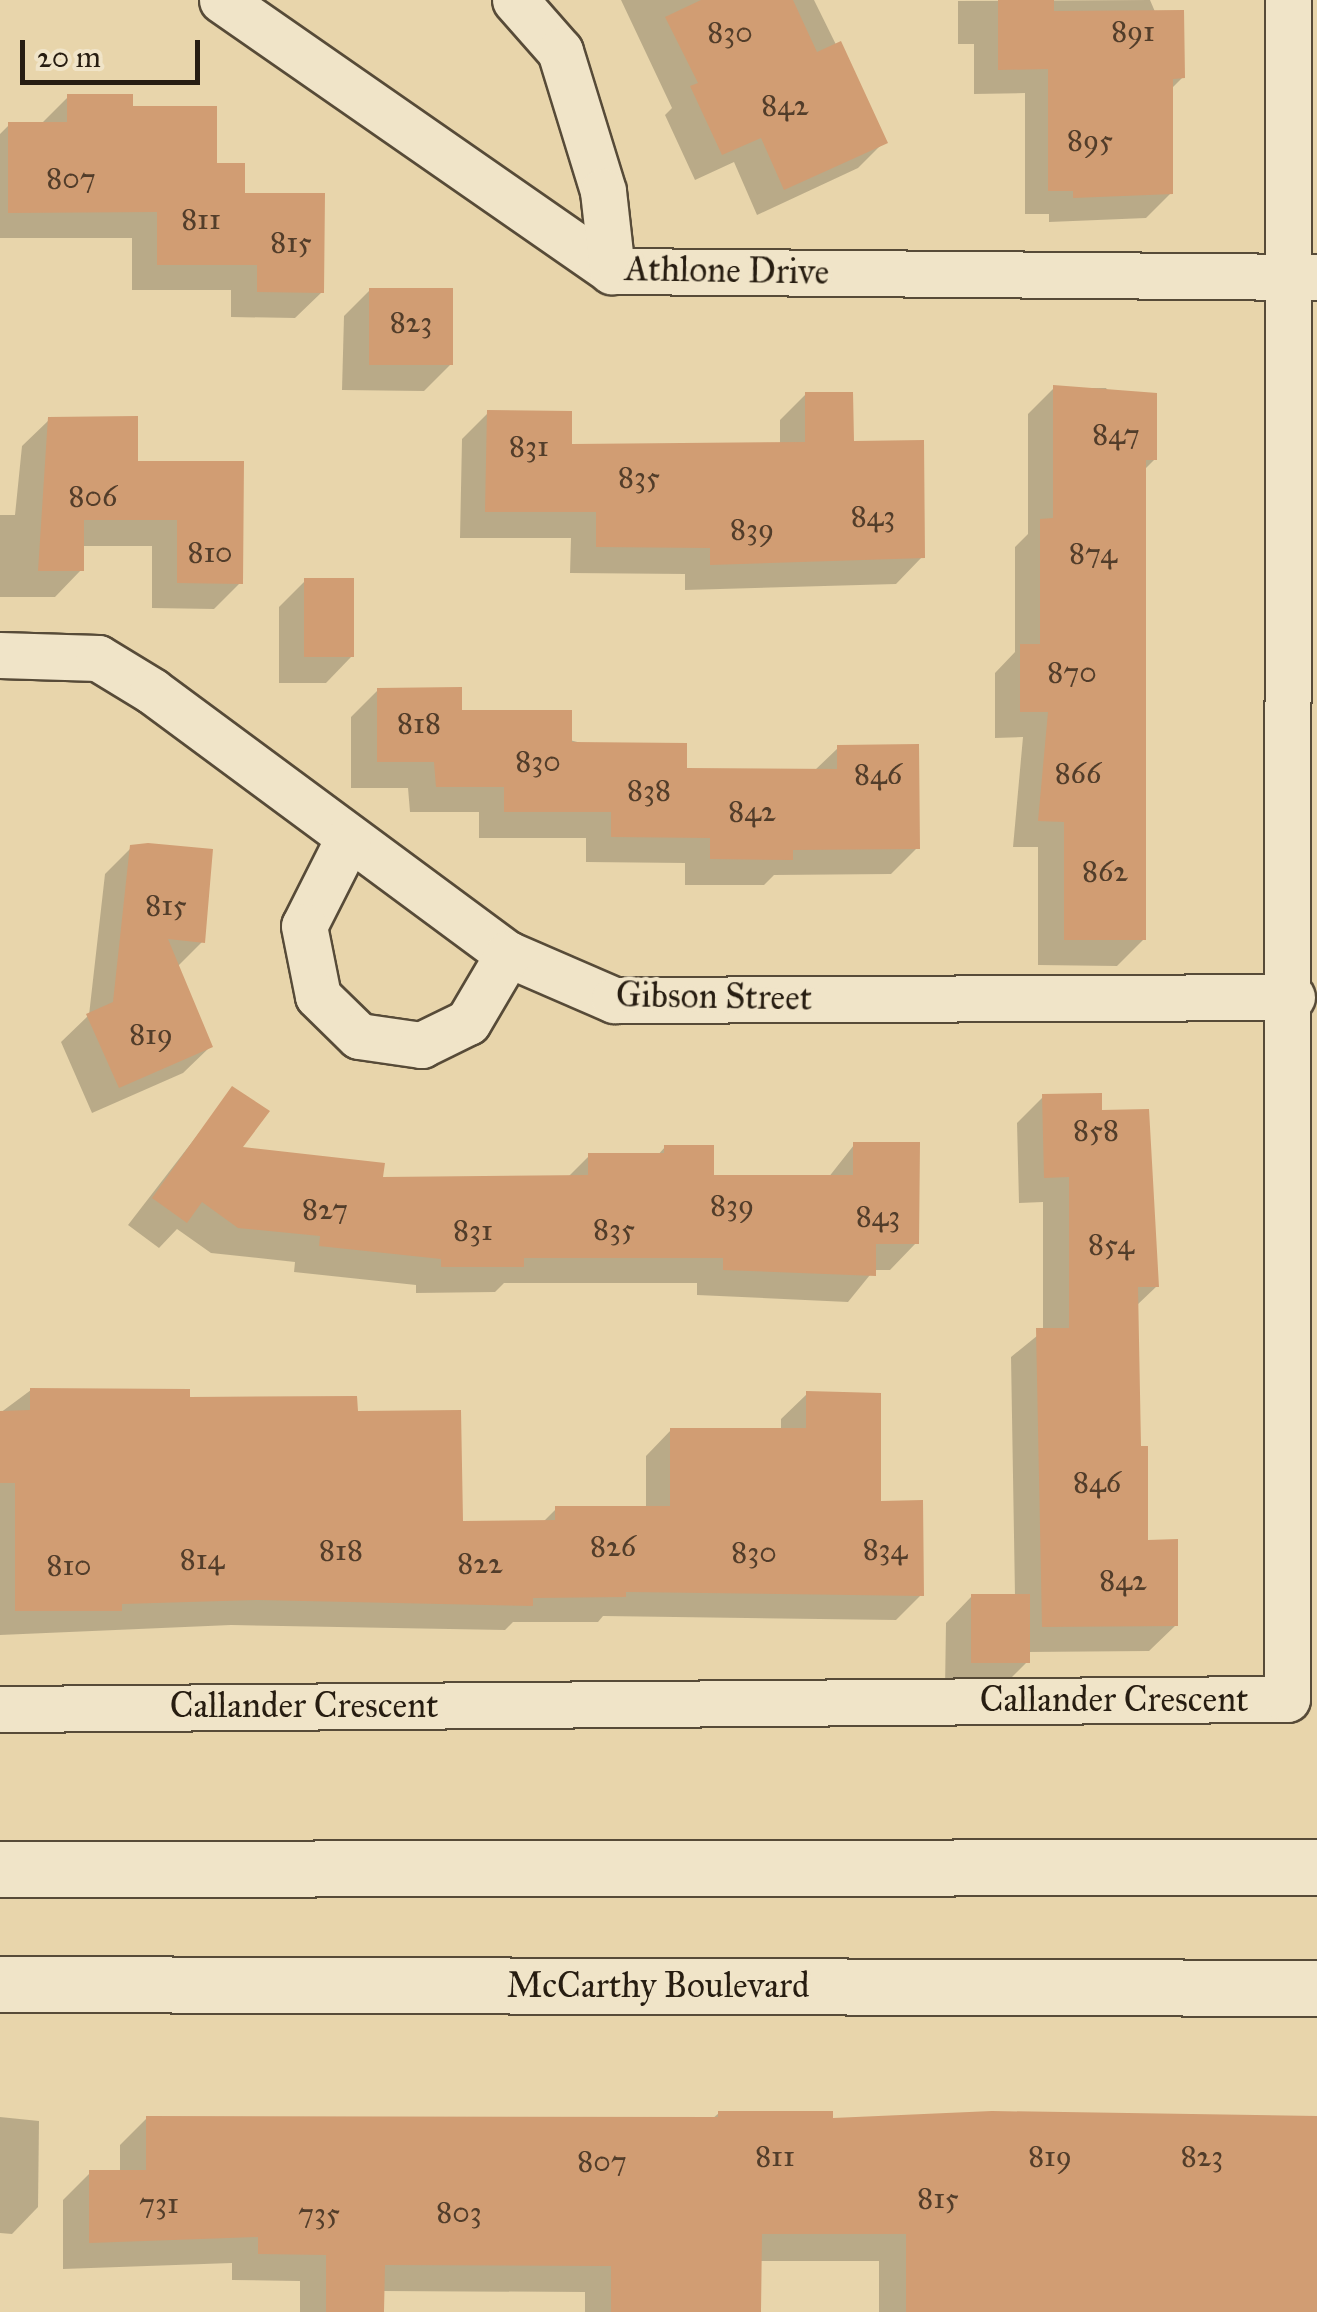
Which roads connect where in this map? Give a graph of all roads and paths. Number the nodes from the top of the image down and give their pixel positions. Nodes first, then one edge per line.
1 (222, 0) edge
2 (515, 0) edge
3 (1288, 0) edge
4 (612, 271) junction
5 (1303, 277) edge
6 (0, 654) edge
7 (348, 839) junction
8 (508, 954) junction
9 (1292, 996) junction
10 (1304, 1355) edge
11 (0, 1708) edge
12 (1317, 1867) edge
13 (0, 1868) edge
14 (0, 1984) edge
15 (1317, 1988) edge

1 - 4 street, Athlone Drive
2 - 4 street
3 - 5 street, Callander Crescent
4 - 5 street, Athlone Drive
5 - 9 street, Callander Crescent
6 - 7 street, Gibson Street
7 - 8 street, Gibson Street
7 - 8 street
8 - 9 street, Gibson Street
9 - 10 street, Callander Crescent
10 - 11 street, Callander Crescent
12 - 13 main road
14 - 15 main road, McCarthy Boulevard

